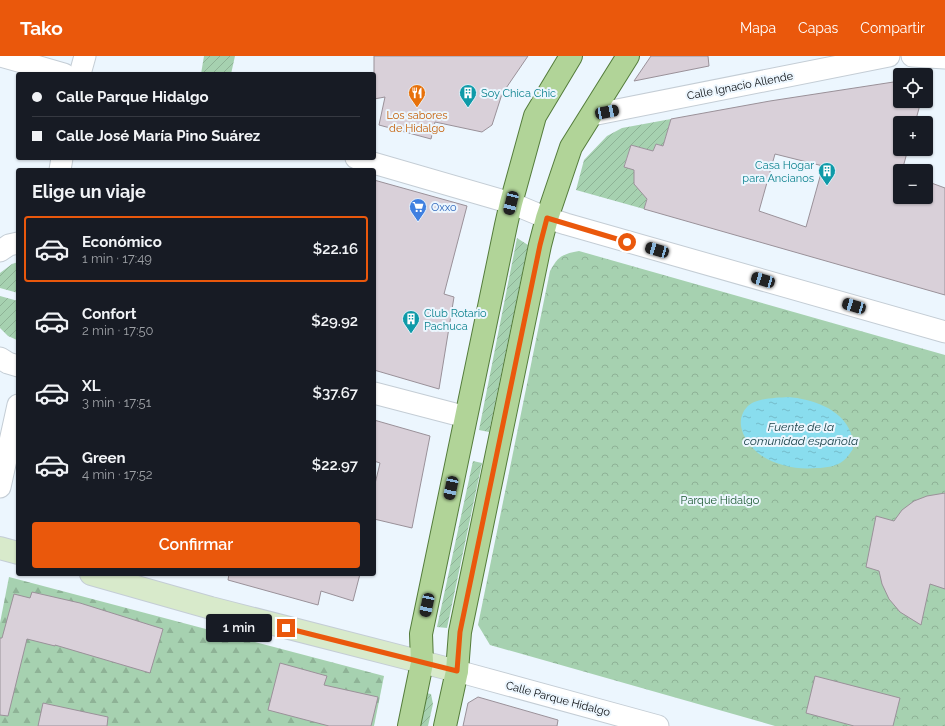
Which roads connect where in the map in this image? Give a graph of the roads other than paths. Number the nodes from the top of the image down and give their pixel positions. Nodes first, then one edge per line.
1 (1, 56) edge
2 (85, 56) edge
3 (571, 56) edge
4 (628, 56) edge
5 (889, 56) edge
6 (912, 56) edge
7 (945, 58) edge
8 (57, 72) edge
9 (81, 72) edge
10 (592, 115) junction
11 (363, 160) edge
12 (511, 203) junction
13 (547, 218) junction
14 (16, 243) edge
15 (0, 251) edge
16 (945, 332) edge
17 (0, 358) edge
18 (16, 365) edge
19 (376, 394) edge
20 (16, 414) edge
21 (466, 416) junction
22 (0, 487) edge
23 (0, 548) edge
24 (16, 552) edge
25 (98, 576) edge
26 (422, 663) junction
27 (457, 671) junction
28 (408, 726) edge
29 (445, 726) edge
30 (658, 726) edge

1 - 8 street
2 - 9 street
3 - 12 main road
4 - 10 main road
5 - 10 street, Calle Ignacio Allende
6 - 7 street
10 - 13 main road
11 - 12 street
12 - 13 street
12 - 21 main road
13 - 16 street
13 - 27 main road
14 - 15 street
17 - 18 street
19 - 21 street
20 - 22 street
21 - 26 main road
23 - 24 main road
25 - 26 main road
26 - 27 main road
26 - 28 main road
27 - 29 main road
27 - 30 street, Calle Parque Hidalgo

